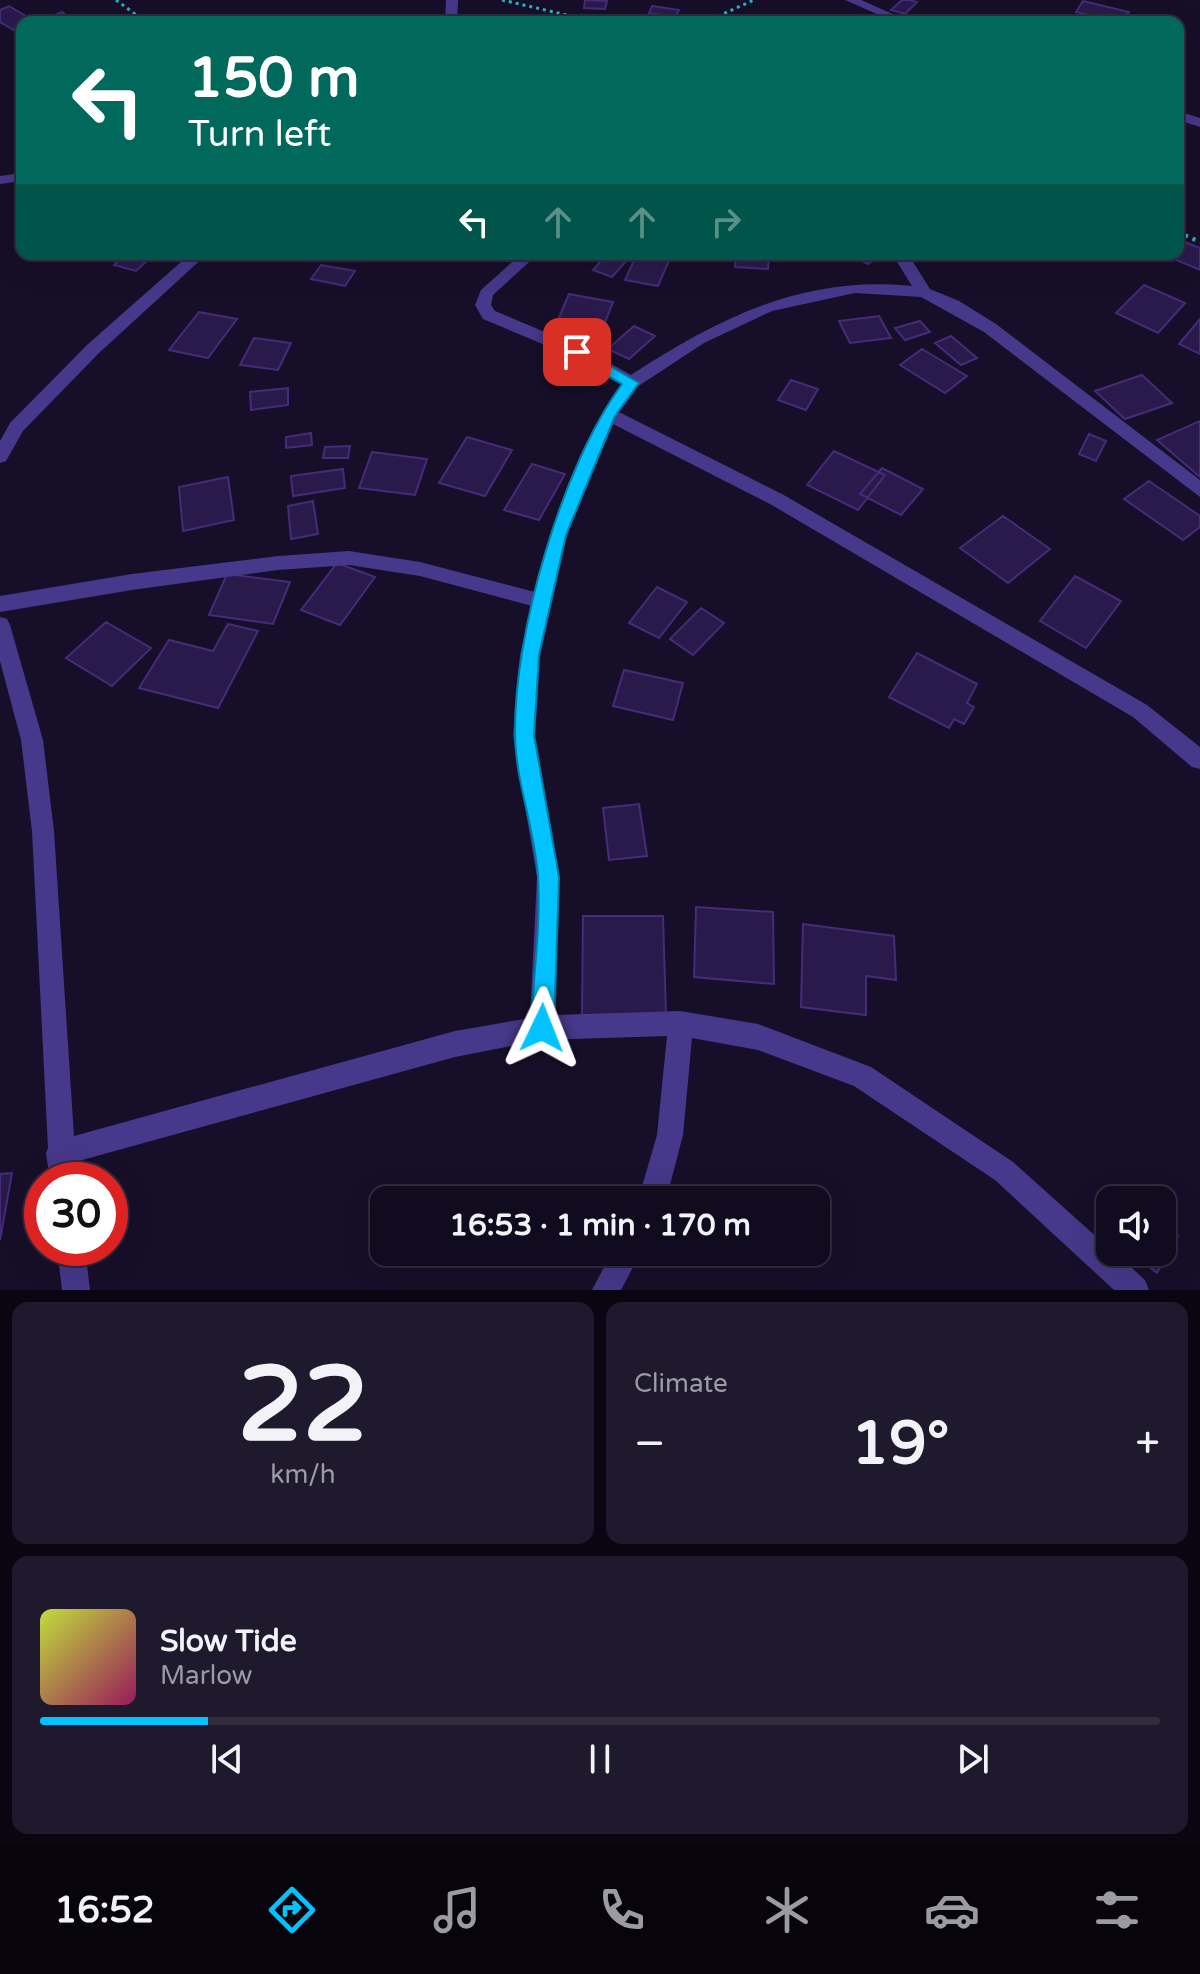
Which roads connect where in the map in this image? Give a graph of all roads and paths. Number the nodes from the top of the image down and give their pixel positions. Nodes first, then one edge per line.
1 (116, 0) edge
2 (502, 0) edge
3 (754, 0) edge
4 (851, 0) edge
5 (138, 16) edge
6 (571, 16) edge
7 (718, 16) edge
8 (890, 16) edge
9 (192, 260) edge
10 (523, 260) edge
11 (904, 260) edge
12 (924, 292) junction
13 (631, 383) junction
14 (608, 414) junction
15 (0, 457) edge
16 (1200, 490) edge
17 (544, 602) junction
18 (0, 604) edge
19 (0, 625) edge
20 (1200, 760) edge
21 (680, 1023) junction
22 (542, 1028) junction
23 (59, 1153) junction
24 (60, 1162) edge
25 (658, 1186) edge
26 (73, 1266) edge
27 (619, 1266) edge
28 (76, 1290) edge
29 (606, 1290) edge
30 (1135, 1290) edge

1 - 5 path
2 - 6 path
3 - 7 path
4 - 8 street
9 - 15 street
10 - 13 street
11 - 12 street
12 - 13 street
12 - 16 street
13 - 14 street
14 - 17 street
14 - 20 street
17 - 18 street
17 - 22 street
19 - 23 street
21 - 22 street
21 - 25 street
21 - 30 street
22 - 23 street
23 - 24 street
26 - 28 street
27 - 29 street

